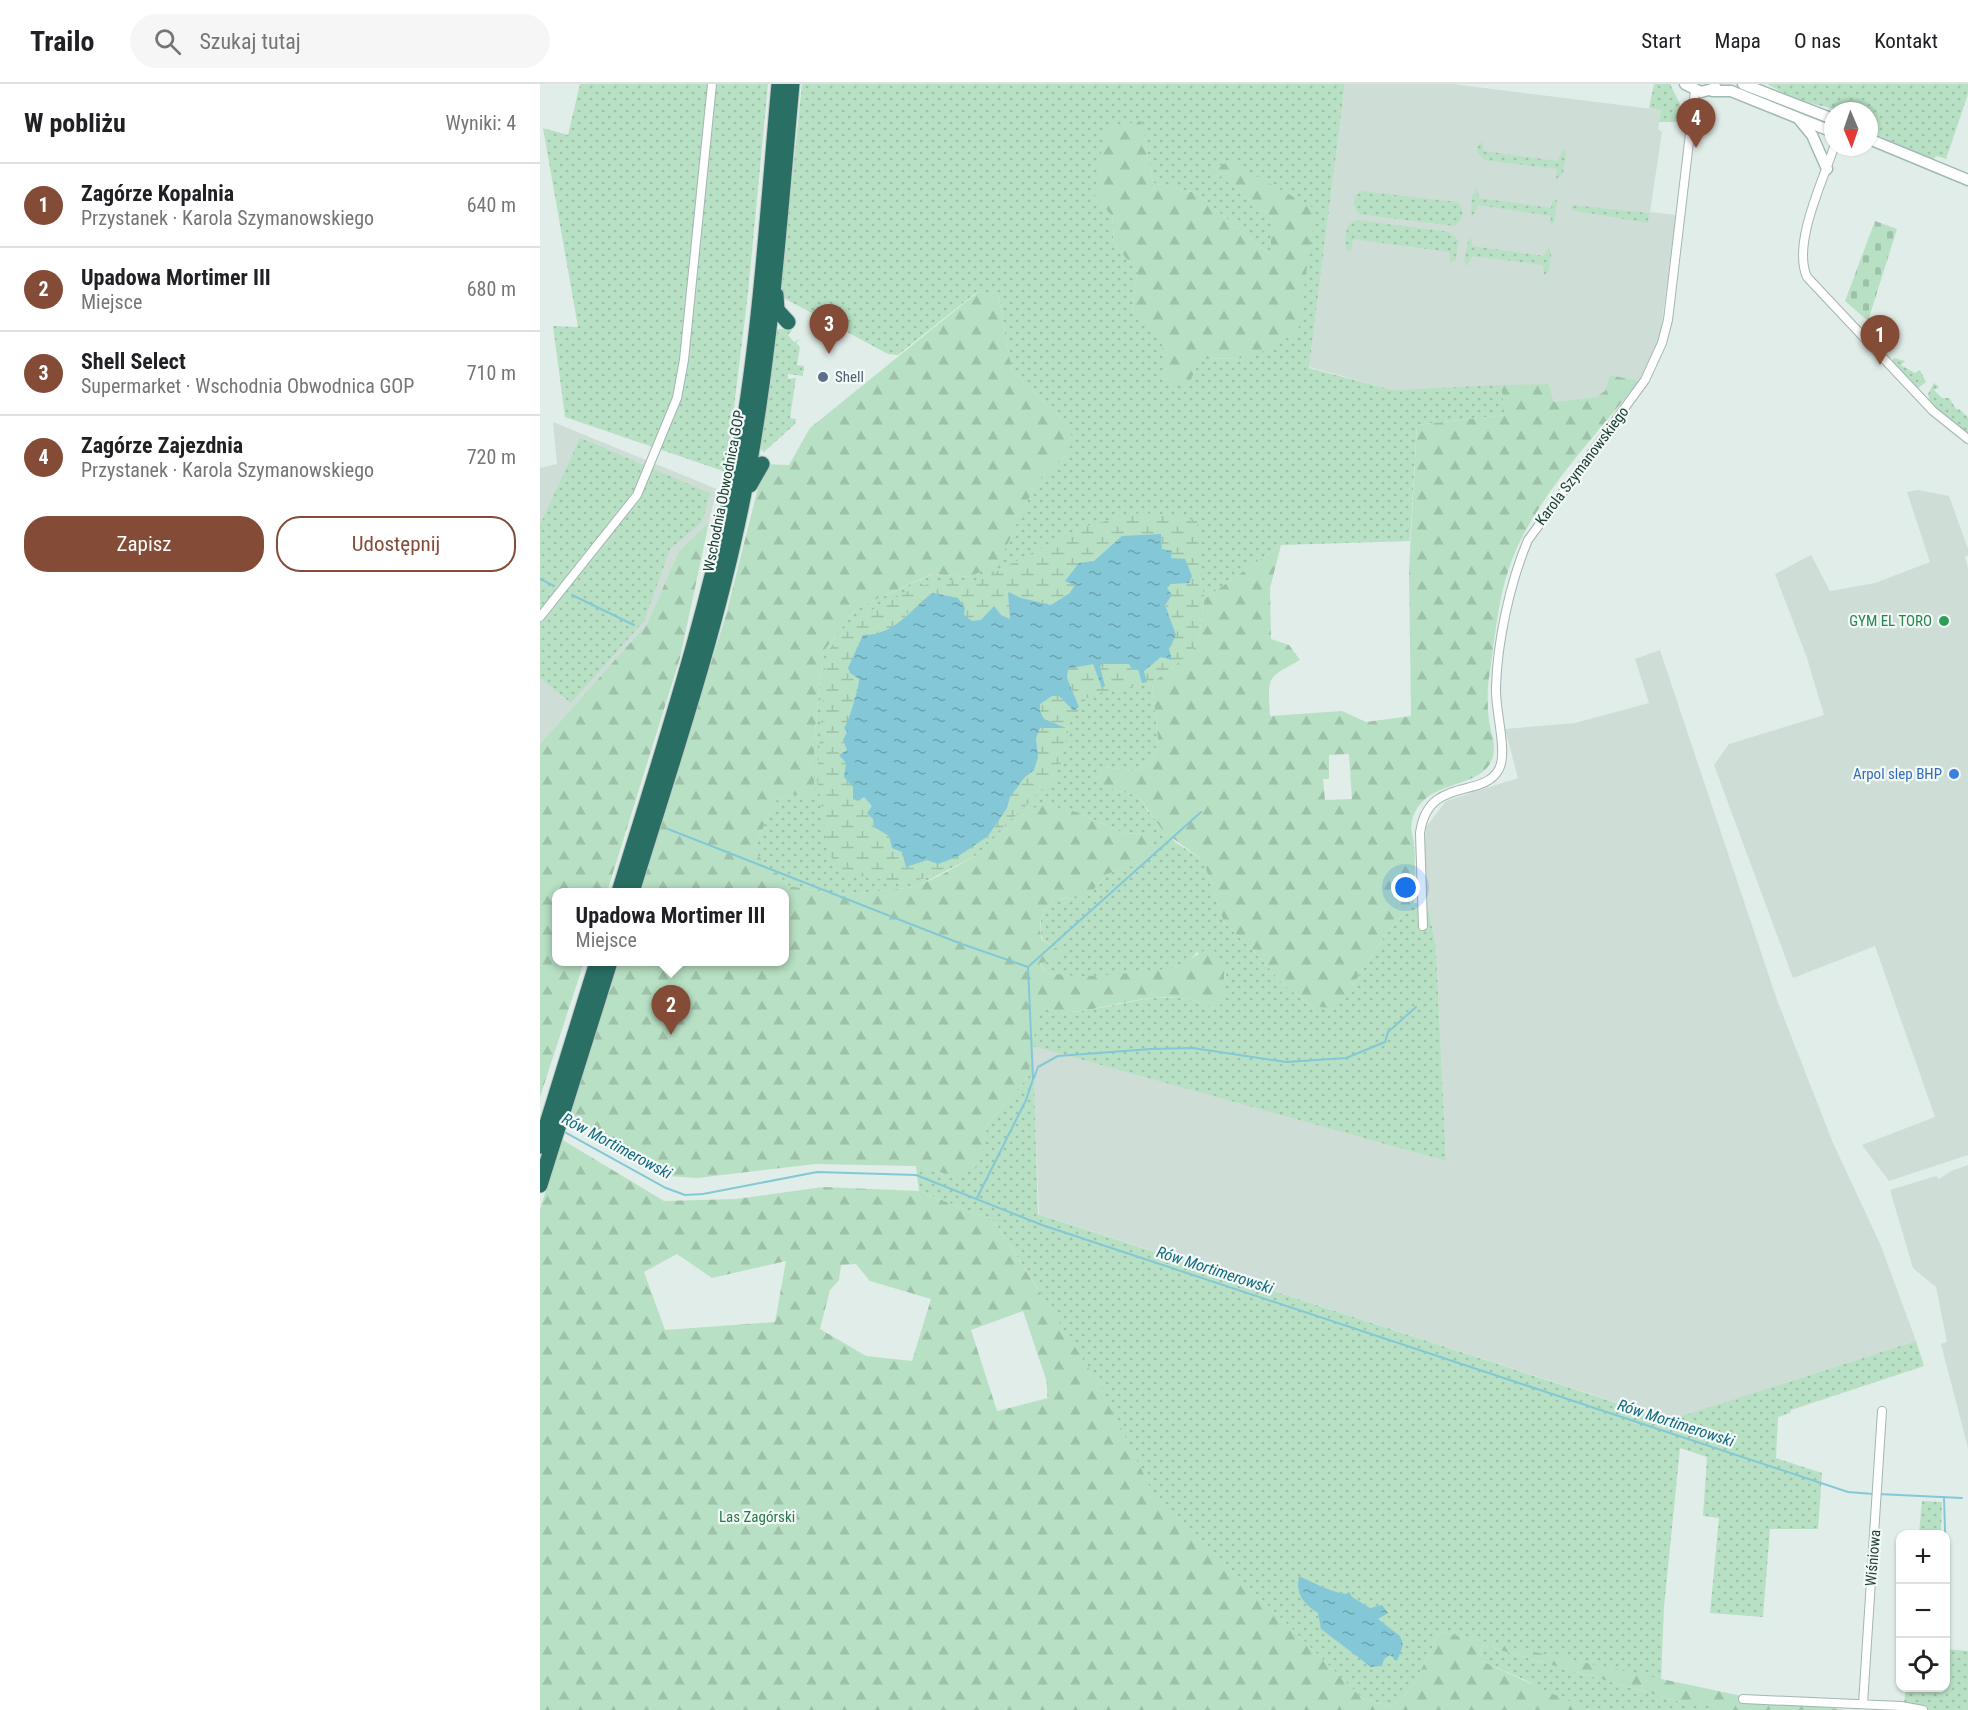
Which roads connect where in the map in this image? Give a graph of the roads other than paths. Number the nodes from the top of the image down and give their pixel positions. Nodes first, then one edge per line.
1 (712, 84) edge
2 (779, 84) edge
3 (792, 84) edge
4 (1685, 84) edge
5 (1743, 84) edge
6 (1716, 87) edge
7 (1695, 91) junction
8 (1824, 116) edge
9 (1798, 118) junction
10 (1824, 131) edge
11 (1878, 143) edge
12 (1831, 156) edge
13 (1827, 169) junction
14 (1968, 180) edge
15 (774, 274) junction
16 (788, 322) dead end
17 (1968, 439) edge
18 (762, 464) dead end
19 (741, 507) junction
20 (540, 617) edge
21 (620, 888) edge
22 (633, 888) edge
23 (1423, 926) dead end
24 (596, 966) edge
25 (608, 966) edge
26 (571, 1066) junction
27 (540, 1146) edge
28 (540, 1185) edge
29 (1882, 1411) dead end
30 (1743, 1698) dead end
31 (1863, 1704) junction
32 (1923, 1710) edge

1 - 20 street
2 - 21 highway, Wschodnia Obwodnica GOP
3 - 15 highway, Wschodnia Obwodnica GOP
4 - 7 street
5 - 8 street
6 - 7 street
6 - 9 street
7 - 23 street, Karola Szymanowskiego
9 - 10 street
9 - 13 street
11 - 14 street
12 - 13 street
13 - 17 street
15 - 16 highway
15 - 19 highway, Wschodnia Obwodnica GOP
18 - 19 highway
19 - 22 highway, Wschodnia Obwodnica GOP
24 - 26 highway
25 - 26 highway
26 - 27 highway
26 - 28 highway
29 - 31 street, Wiśniowa
30 - 31 street
31 - 32 street

